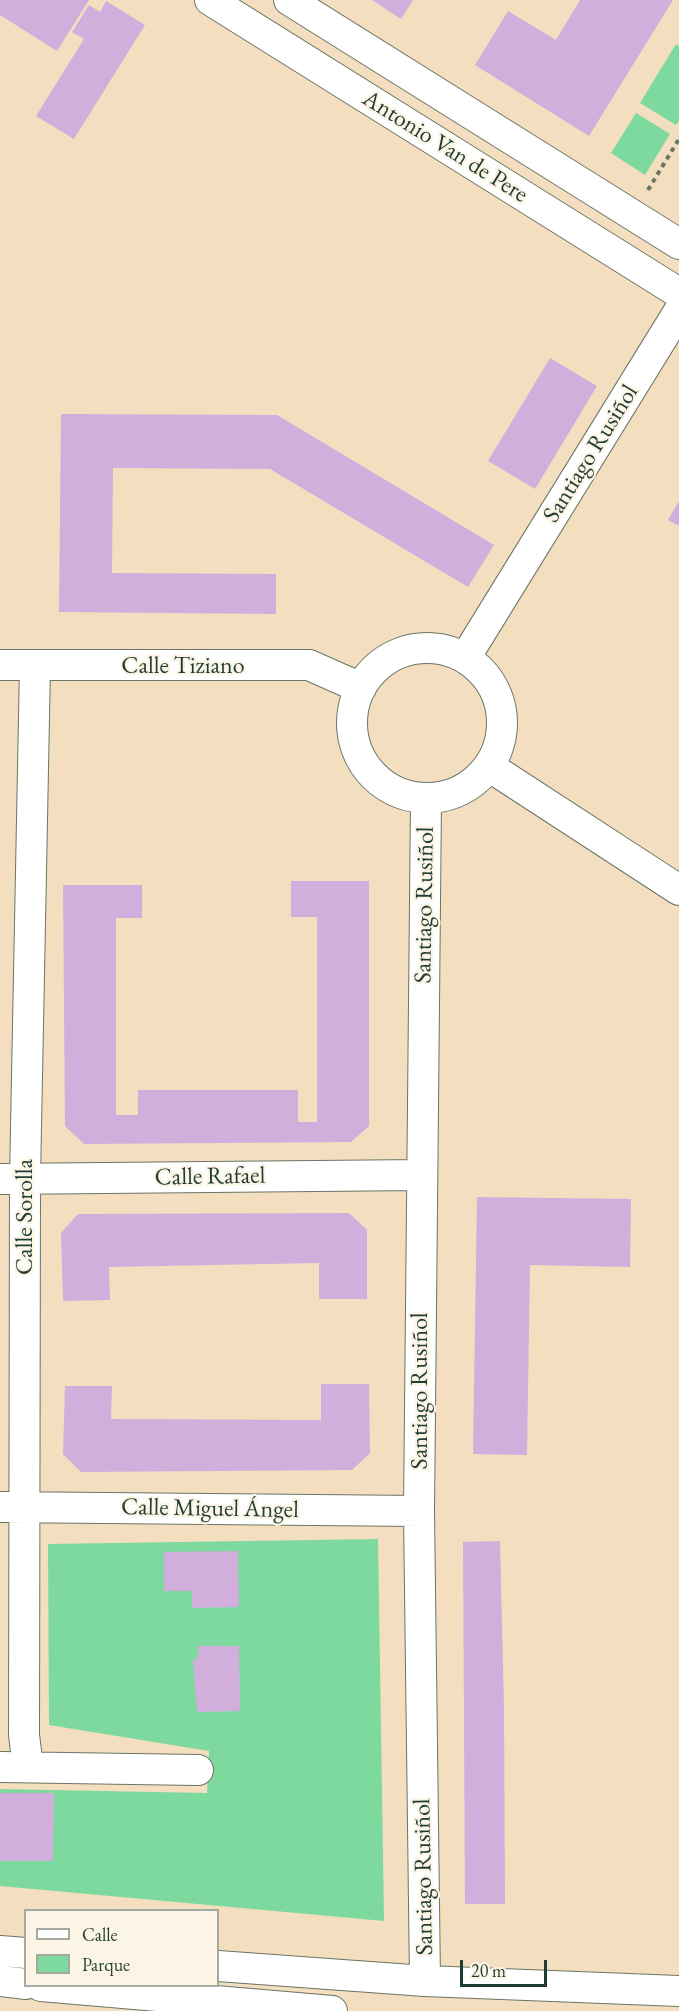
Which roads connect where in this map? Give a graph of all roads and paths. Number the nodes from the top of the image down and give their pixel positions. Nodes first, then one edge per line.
1 (210, 0) edge
2 (289, 0) edge
3 (679, 139) edge
4 (632, 215) junction
5 (679, 244) edge
6 (679, 293) edge
7 (679, 311) edge
8 (465, 658) junction
9 (0, 665) edge
10 (35, 666) junction
11 (361, 688) junction
12 (489, 766) junction
13 (426, 800) junction
14 (679, 890) edge
15 (421, 1175) junction
16 (12, 1179) edge
17 (13, 1507) edge
18 (420, 1511) junction
19 (14, 1767) edge
20 (198, 1770) dead end
21 (0, 1951) edge
22 (24, 1953) edge
23 (219, 1966) edge
24 (0, 1981) edge
25 (425, 1982) junction
26 (24, 1984) edge
27 (53, 1987) edge
28 (679, 1991) edge
29 (332, 2011) edge

1 - 6 street, Antonio Van de Pere
2 - 4 street, Antonio Van de Pere
3 - 4 path
4 - 5 street, Antonio Van de Pere
7 - 8 street, Santiago Rusiñol
8 - 11 street
8 - 12 street
9 - 10 street, Calle Tiziano
10 - 11 street, Calle Tiziano
10 - 16 street, Calle Sorolla
11 - 13 street
12 - 13 street
12 - 14 street
13 - 15 street, Santiago Rusiñol
15 - 16 street, Calle Rafael
15 - 18 street, Santiago Rusiñol
16 - 17 street, Calle Sorolla
17 - 18 street, Calle Miguel Ángel
17 - 19 street, Calle Sorolla
18 - 25 street, Santiago Rusiñol
19 - 20 street
21 - 22 street
23 - 25 street
24 - 26 street
25 - 28 street
27 - 29 street

